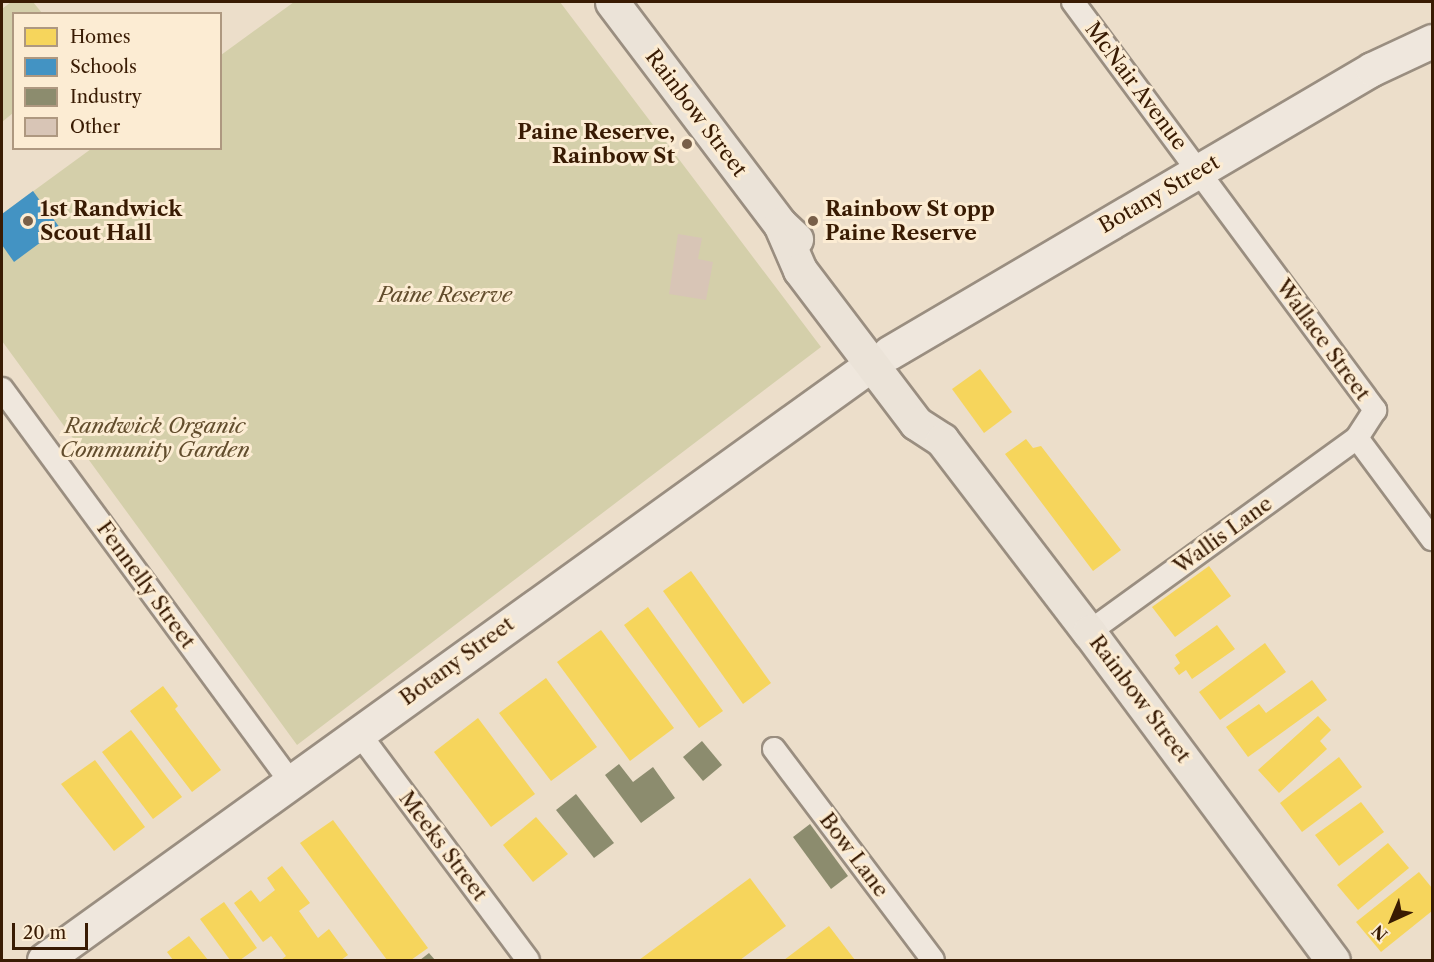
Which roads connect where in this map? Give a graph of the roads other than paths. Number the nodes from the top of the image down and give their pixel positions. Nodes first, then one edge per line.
1 (612, 2) edge
2 (1072, 2) edge
3 (1432, 41) edge
4 (1200, 171) junction
5 (880, 359) junction
6 (2, 389) edge
7 (1357, 438) junction
8 (1432, 538) edge
9 (1089, 632) junction
10 (358, 732) junction
11 (774, 748) dead end
12 (290, 781) junction
13 (44, 960) edge
14 (528, 960) edge
15 (933, 960) edge
16 (1333, 960) edge

1 - 5 main road, Rainbow Street
2 - 4 street, McNair Avenue
3 - 4 street, Botany Street
4 - 5 street, Botany Street
4 - 7 street, Wallace Street
5 - 9 main road, Rainbow Street
5 - 10 street, Botany Street
6 - 12 street, Fennelly Street
7 - 8 street
7 - 9 street, Wallis Lane
9 - 16 main road, Rainbow Street
10 - 12 street, Botany Street
10 - 14 street, Meeks Street
11 - 15 street, Bow Lane
12 - 13 street, Botany Street

